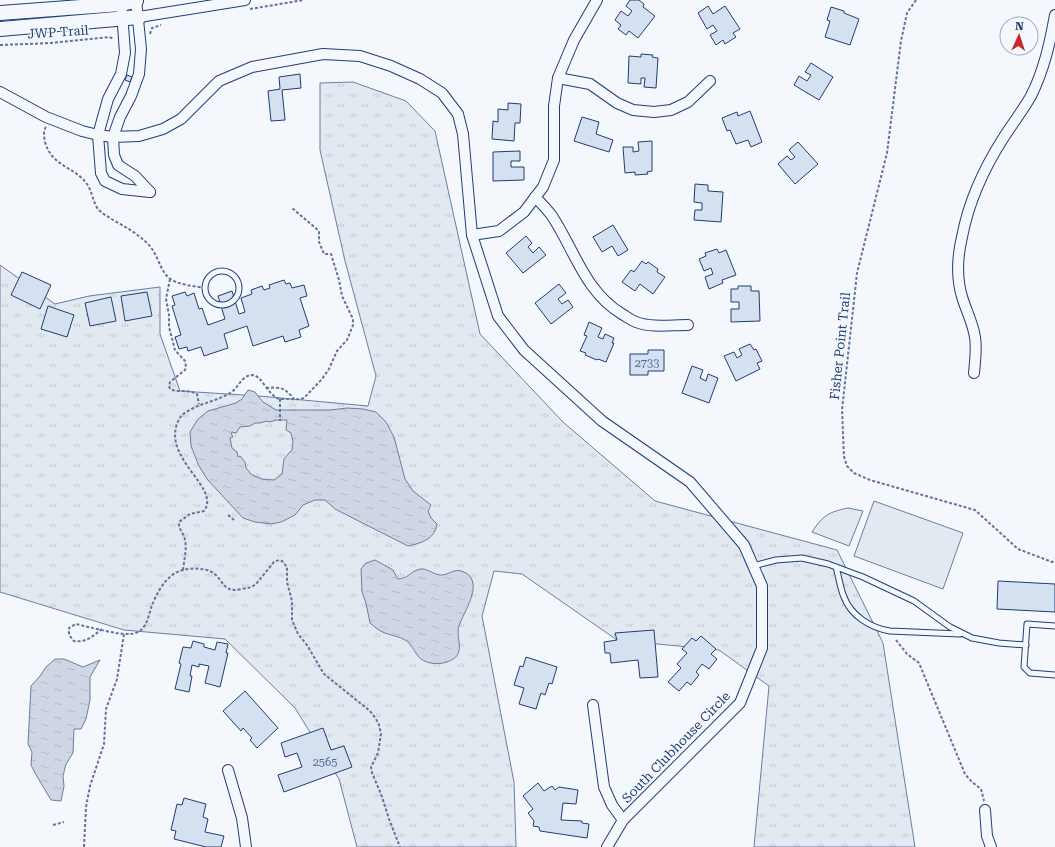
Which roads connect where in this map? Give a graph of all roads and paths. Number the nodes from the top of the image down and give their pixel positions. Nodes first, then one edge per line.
1 (139, 0) edge
2 (245, 0) edge
3 (597, 0) edge
4 (916, 0) edge
5 (121, 2) edge
6 (0, 13) edge
7 (1055, 14) edge
8 (139, 17) junction
9 (123, 19) junction
10 (0, 29) edge
11 (117, 40) dead end
12 (0, 45) edge
13 (558, 78) junction
14 (710, 81) dead end
15 (0, 92) edge
16 (50, 119) junction
17 (98, 135) junction
18 (113, 136) junction
19 (535, 197) junction
20 (292, 208) dead end
21 (472, 236) junction
22 (170, 279) junction
23 (205, 288) junction
24 (688, 325) dead end
25 (974, 373) dead end
26 (266, 388) junction
27 (280, 399) junction
28 (294, 399) junction
29 (199, 404) junction
30 (280, 421) dead end
31 (228, 514) dead end
32 (234, 520) dead end
33 (1055, 561) edge
34 (753, 566) junction
35 (836, 567) junction
36 (183, 570) junction
37 (1055, 626) edge
38 (102, 629) junction
39 (890, 631) junction
40 (124, 634) junction
41 (961, 634) junction
42 (1026, 645) junction
43 (1055, 675) edge
44 (593, 705) dead end
45 (228, 770) dead end
46 (985, 810) joint
47 (623, 820) junction
48 (64, 822) dead end
49 (53, 825) dead end
50 (84, 847) edge
51 (246, 847) edge
52 (400, 847) edge
53 (607, 847) edge
54 (991, 847) edge

1 - 5 street
1 - 8 street
2 - 8 street
3 - 13 street
4 - 33 path, Fisher Point Trail
5 - 6 street
5 - 9 street
7 - 25 street
8 - 9 street
8 - 18 street
9 - 10 street
9 - 17 street
11 - 12 path, JWP Trail
13 - 14 street
13 - 19 street
15 - 16 street, South Clubhouse Circle
16 - 17 street, South Clubhouse Circle
16 - 22 path
17 - 18 street, South Clubhouse Circle
17 - 18 street
18 - 21 street, South Clubhouse Circle
19 - 21 street
19 - 24 street
20 - 28 path
21 - 34 street, South Clubhouse Circle
22 - 23 path
22 - 29 path
23 - 23 lane
26 - 27 path
26 - 28 path
26 - 29 path
27 - 28 path
27 - 30 path
29 - 36 path
31 - 32 path
34 - 35 lane
34 - 47 street, South Clubhouse Circle
35 - 39 lane
35 - 41 lane
36 - 40 path
36 - 52 path
37 - 42 lane
38 - 38 path
38 - 40 path
39 - 41 lane
39 - 46 path
40 - 50 path
41 - 42 lane
42 - 43 lane
44 - 47 street
45 - 51 street
46 - 54 street
47 - 53 street, South Clubhouse Circle
48 - 49 path

